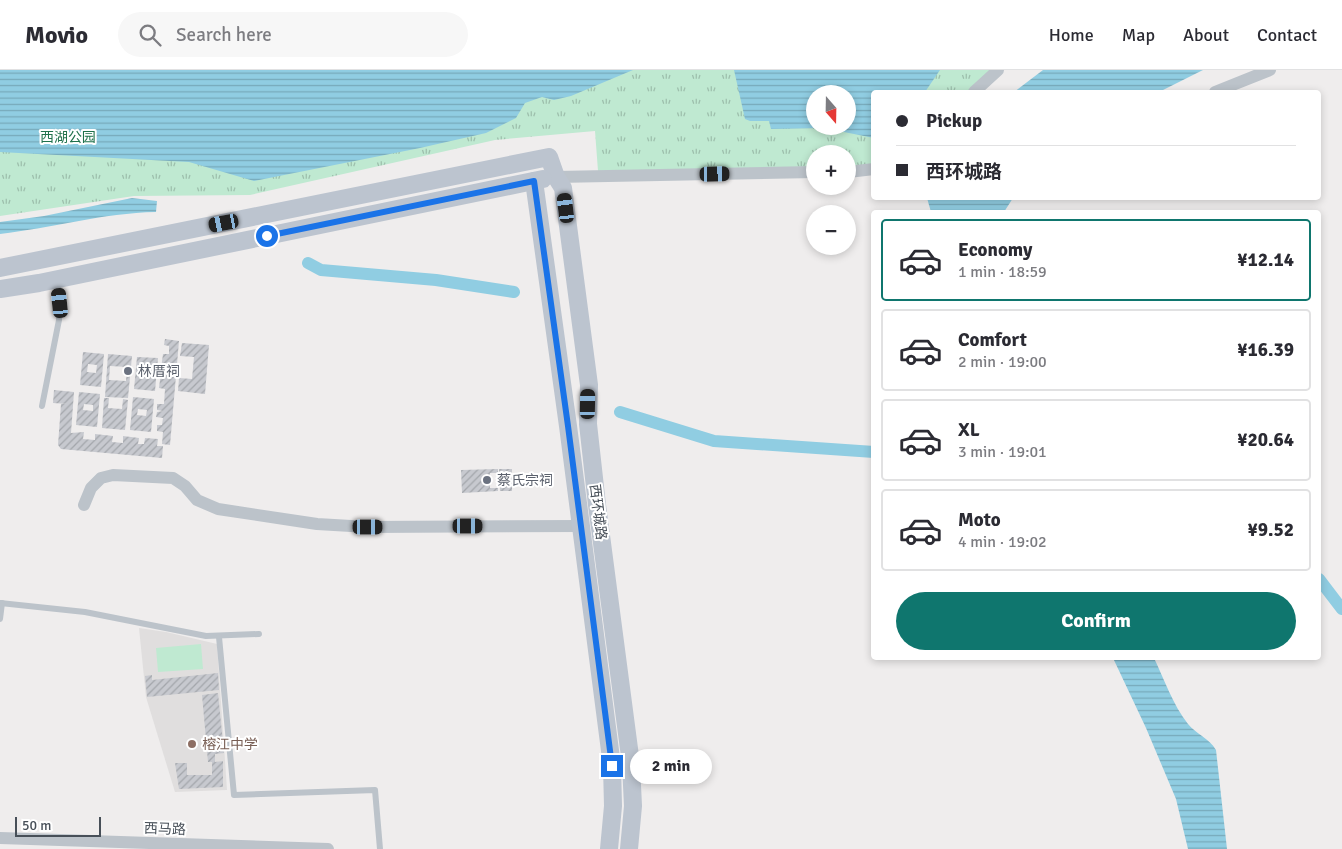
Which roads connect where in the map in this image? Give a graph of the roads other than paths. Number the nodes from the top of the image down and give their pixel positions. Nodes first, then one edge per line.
1 (998, 70) edge
2 (1270, 70) edge
3 (976, 90) edge
4 (1219, 90) edge
5 (871, 169) edge
6 (856, 171) edge
7 (806, 172) edge
8 (556, 177) junction
9 (534, 181) junction
10 (0, 268) edge
11 (57, 279) junction
12 (0, 289) edge
13 (42, 406) dead end
14 (84, 505) dead end
15 (580, 526) junction
16 (1, 603) edge
17 (0, 620) edge
18 (259, 634) dead end
19 (219, 637) junction
20 (0, 838) edge
21 (328, 849) edge
22 (380, 849) edge
23 (609, 849) edge
24 (629, 849) edge

1 - 3 street
2 - 4 street
5 - 6 street
7 - 8 street
8 - 9 main road
8 - 10 main road, 西环城路
8 - 24 main road, 西环城路
9 - 11 main road
9 - 15 main road, 西环城路
11 - 12 main road
11 - 13 lane
14 - 15 street
15 - 23 main road, 西环城路
16 - 17 lane
16 - 19 lane
18 - 19 lane
19 - 22 lane
20 - 21 street, 西马路

